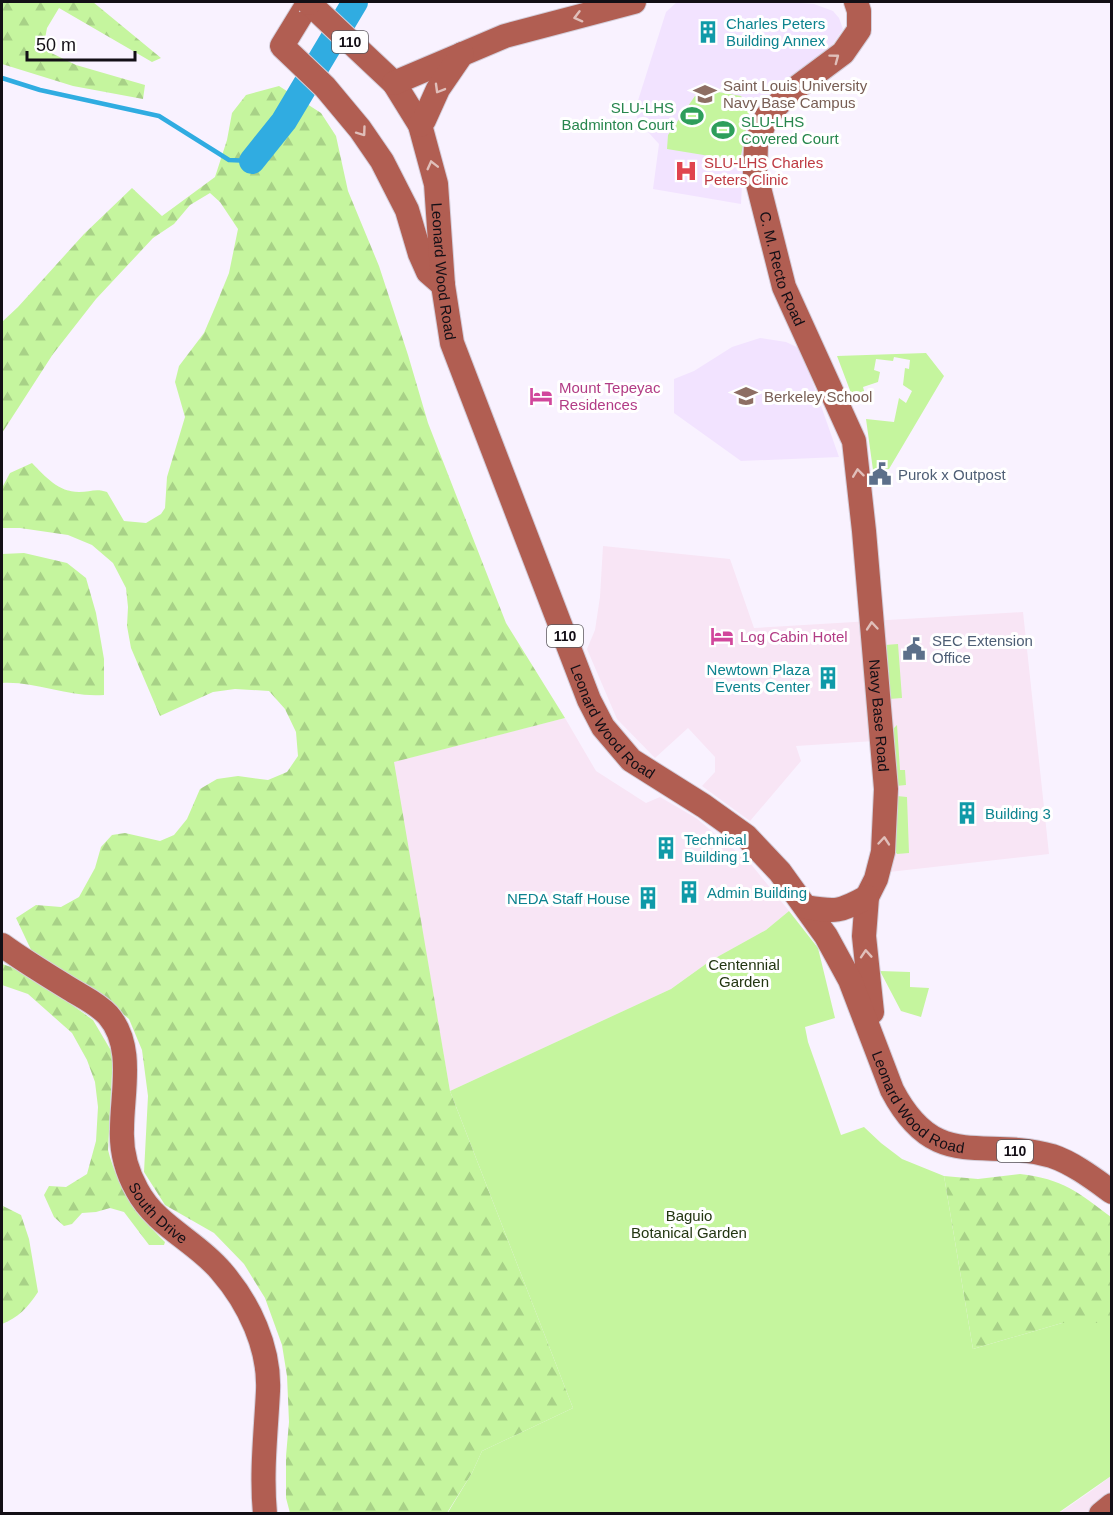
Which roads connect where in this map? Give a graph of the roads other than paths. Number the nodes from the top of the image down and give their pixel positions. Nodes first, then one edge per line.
1 (309, 2) edge
2 (634, 2) edge
3 (856, 2) edge
4 (462, 54) junction
5 (392, 82) junction
6 (420, 125) junction
7 (443, 285) junction
8 (864, 531) joint
9 (867, 897) junction
10 (806, 907) junction
11 (2, 945) edge
12 (870, 1033) junction
13 (1112, 1192) edge
14 (1112, 1505) edge
15 (265, 1514) edge
16 (1101, 1514) edge

1 - 5 main road, Leonard Wood Road / 110
1 -> 7 main road
2 -> 4 main road
8 -> 3 main road, C. M. Recto Road
4 - 5 main road
4 -> 6 main road
5 - 6 main road, Leonard Wood Road / 110
7 -> 6 main road, Leonard Wood Road / 110
7 - 10 main road, Leonard Wood Road / 110
9 -> 8 main road, Navy Base Road
9 - 10 main road
12 -> 9 main road, Navy Base Road
10 - 12 main road, Leonard Wood Road / 110
11 - 15 main road, South Drive
12 - 13 main road, Leonard Wood Road / 110
14 - 16 main road

